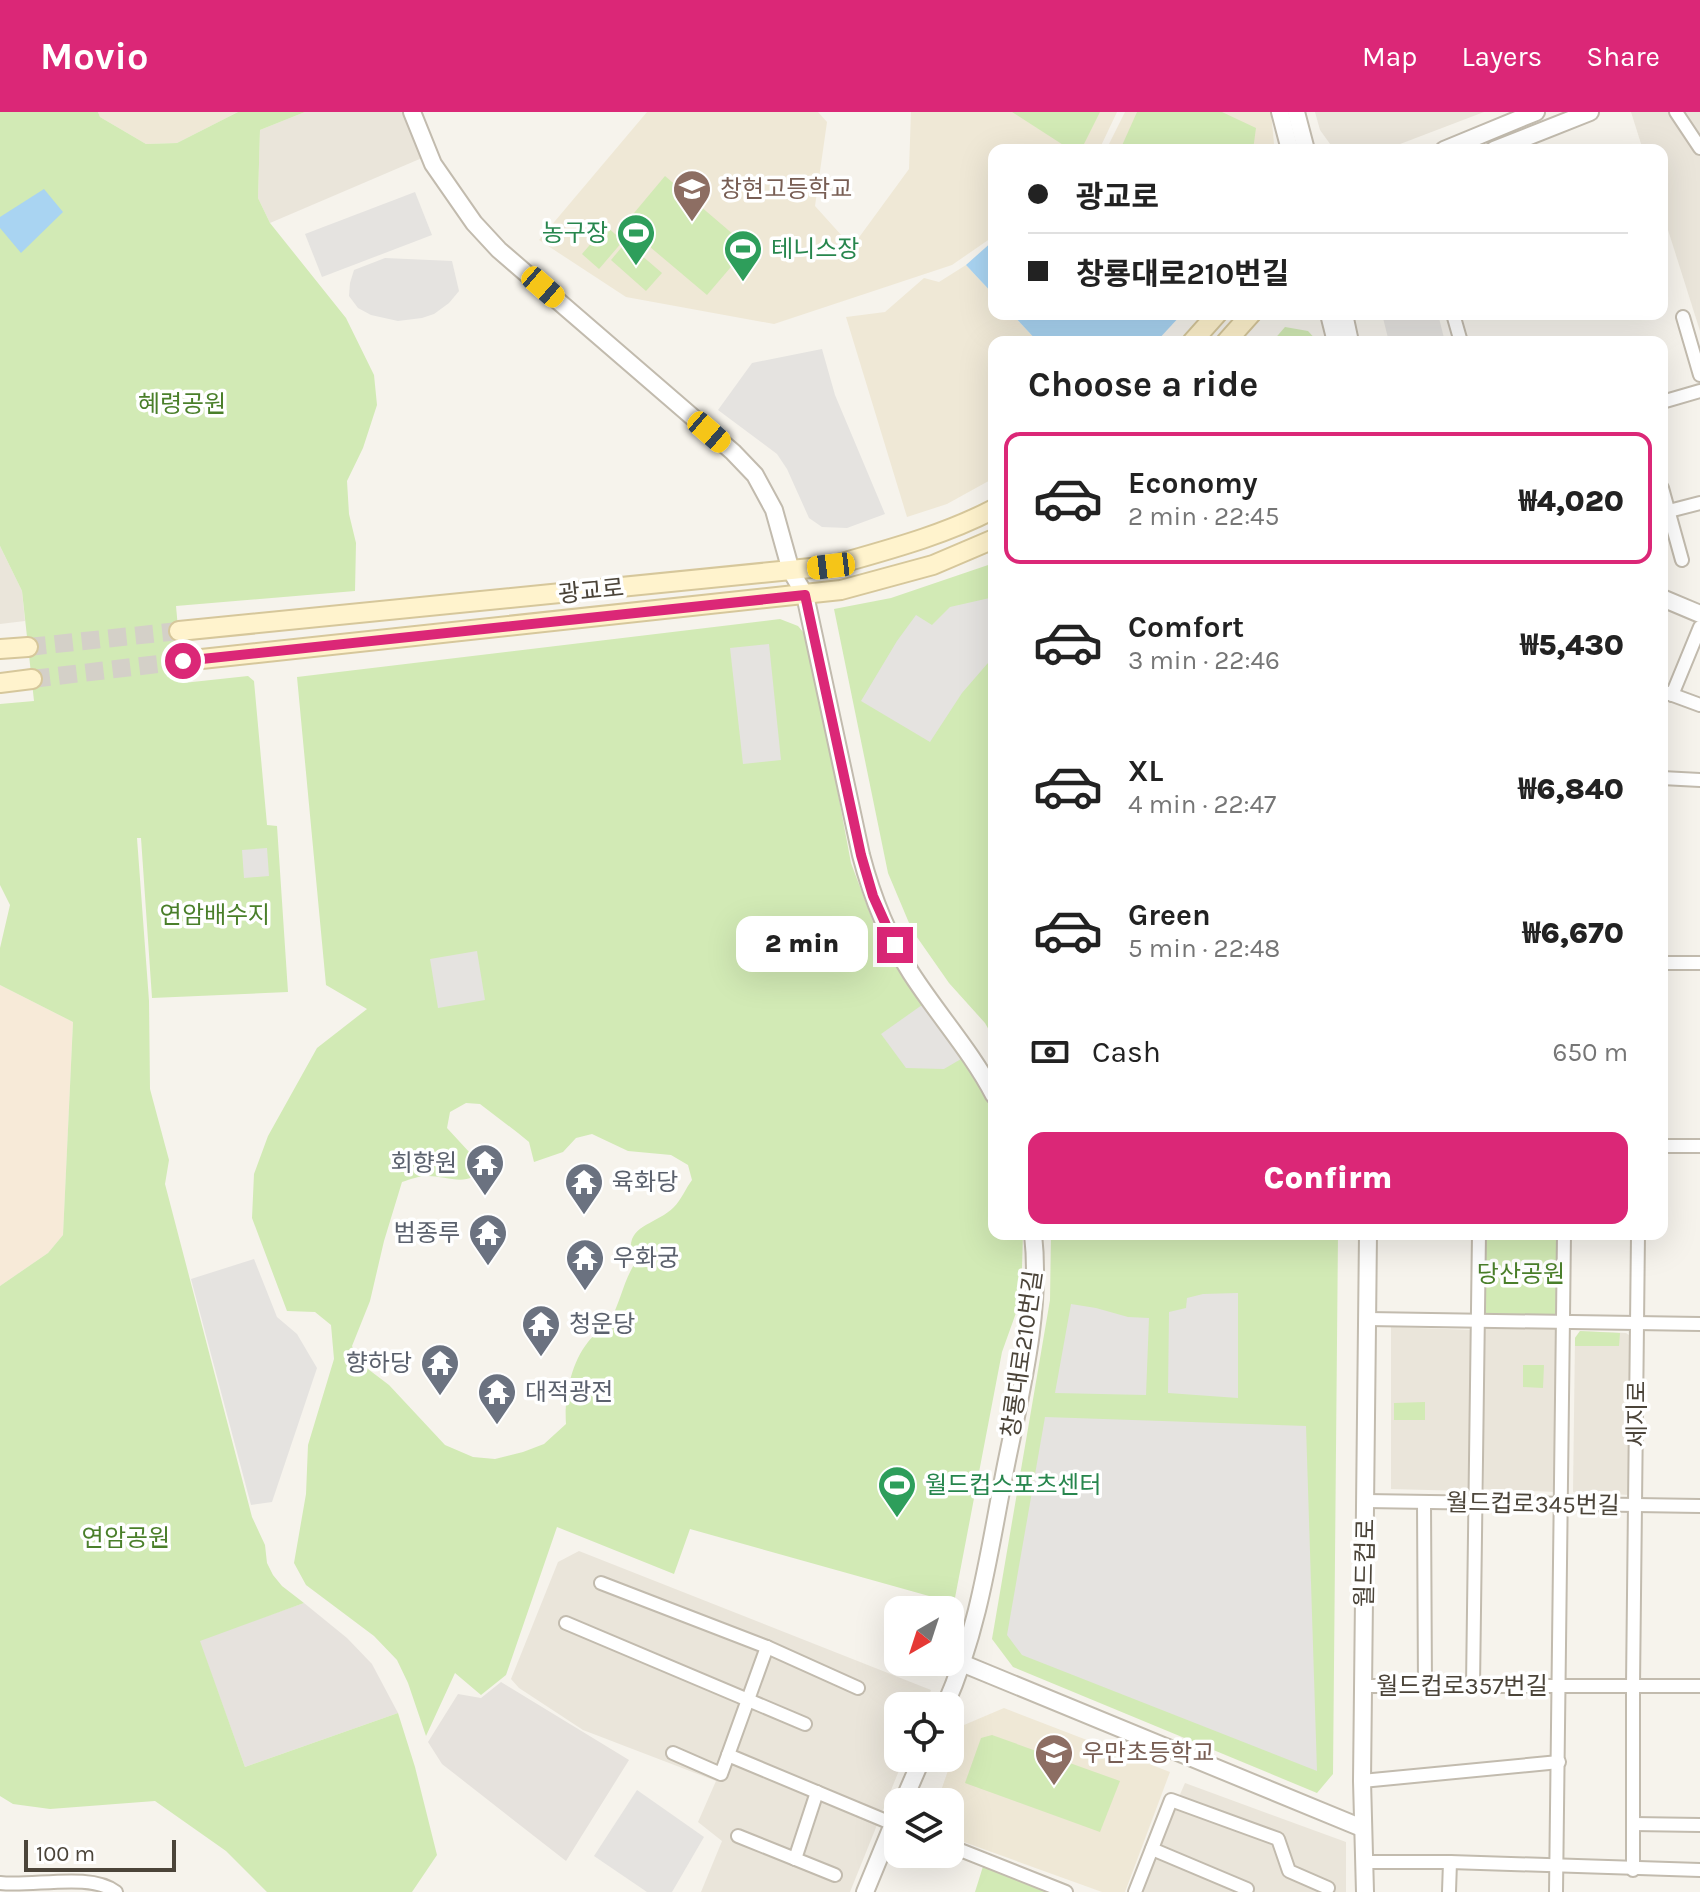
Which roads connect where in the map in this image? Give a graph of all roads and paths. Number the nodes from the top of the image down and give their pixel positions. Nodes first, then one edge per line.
1 (412, 112) edge
2 (1280, 112) edge
3 (1296, 112) edge
4 (1536, 112) edge
5 (1575, 112) edge
6 (1590, 112) edge
7 (1676, 112) edge
8 (1545, 129) junction
9 (1288, 144) edge
10 (1304, 144) edge
11 (1459, 144) edge
12 (1509, 144) edge
13 (1700, 148) edge
14 (1683, 317) dead end
15 (1212, 320) edge
16 (1246, 320) edge
17 (1197, 336) edge
18 (1231, 336) edge
19 (1700, 375) edge
20 (1700, 391) edge
21 (1668, 400) edge
22 (1700, 503) edge
23 (1668, 507) edge
24 (988, 512) edge
25 (1668, 514) edge
26 (988, 542) edge
27 (1682, 560) dead end
28 (791, 571) junction
29 (805, 595) junction
30 (1668, 601) edge
31 (1700, 614) edge
32 (1700, 627) edge
33 (179, 631) tunnel mouth
34 (28, 647) tunnel mouth
35 (0, 649) edge
36 (183, 661) tunnel mouth
37 (32, 679) tunnel mouth
38 (0, 683) edge
39 (1668, 691) edge
40 (1668, 693) edge
41 (1700, 705) edge
42 (1668, 778) edge
43 (1700, 780) edge
44 (1668, 963) edge
45 (1700, 963) edge
46 (988, 1085) edge
47 (1668, 1146) edge
48 (1700, 1146) edge
49 (1033, 1240) edge
50 (1368, 1240) edge
51 (1479, 1240) edge
52 (1564, 1240) edge
53 (1638, 1240) edge
54 (1368, 1319) junction
55 (1477, 1321) junction
56 (1563, 1322) junction
57 (1637, 1323) junction
58 (1700, 1324) edge
59 (1366, 1501) junction
60 (1424, 1503) junction
61 (1476, 1503) junction
62 (1559, 1504) junction
63 (1637, 1505) junction
64 (1700, 1506) edge
65 (601, 1583) dead end
66 (566, 1623) dead end
67 (767, 1647) junction
68 (964, 1664) joint
69 (1633, 1685) junction
70 (1364, 1686) junction
71 (1425, 1686) junction
72 (1473, 1686) junction
73 (1560, 1686) junction
74 (1700, 1686) edge
75 (858, 1688) dead end
76 (749, 1698) junction
77 (805, 1724) dead end
78 (673, 1753) dead end
79 (728, 1755) junction
80 (1559, 1762) junction
81 (1362, 1781) junction
82 (817, 1792) junction
83 (884, 1817) edge
84 (1633, 1824) junction
85 (1700, 1825) edge
86 (1362, 1828) junction
87 (738, 1836) dead end
88 (884, 1848) edge
89 (1152, 1849) junction
90 (964, 1852) edge
91 (795, 1859) junction
92 (1364, 1862) junction
93 (1450, 1862) junction
94 (1557, 1866) junction
95 (1633, 1870) junction
96 (1700, 1870) edge
97 (835, 1875) dead end
98 (0, 1883) edge
99 (1328, 1888) dead end
100 (1247, 1889) dead end
101 (116, 1892) edge
102 (865, 1892) edge
103 (1066, 1892) edge
104 (1135, 1892) edge
105 (1365, 1892) edge
106 (1449, 1892) edge
107 (1556, 1892) edge

1 - 28 street
2 - 9 street
3 - 10 street
4 - 11 street
5 - 8 street
6 - 8 street
7 - 13 street
8 - 12 street
14 - 19 street
15 - 17 main road
16 - 18 main road
20 - 21 street
22 - 23 street
24 - 28 main road, 광교로
25 - 27 street
26 - 29 main road, 광교로
28 - 29 street
28 - 33 main road, 광교로
29 - 36 main road, 광교로
29 - 46 street
30 - 31 street
32 - 39 street
34 - 35 main road
37 - 38 main road
40 - 41 street
42 - 43 street
44 - 45 street
47 - 48 street
49 - 68 street, 창룡대로210번길
50 - 54 street, 월드컵로
51 - 55 street
52 - 56 street
53 - 57 street, 세지로
54 - 55 street
54 - 59 street, 월드컵로
55 - 56 street
55 - 61 street
56 - 57 street
56 - 62 street
57 - 58 street
57 - 63 street, 세지로
59 - 60 street, 월드컵로345번길
59 - 70 street, 월드컵로
60 - 61 street, 월드컵로345번길
60 - 71 street
61 - 62 street, 월드컵로345번길
61 - 72 street
62 - 63 street, 월드컵로345번길
62 - 73 street, 월드컵로357번길
63 - 64 street, 월드컵로345번길
63 - 69 street
65 - 67 street
66 - 76 street
67 - 75 street
67 - 76 street
68 - 86 street
69 - 73 street, 월드컵로357번길
69 - 74 street, 월드컵로357번길
69 - 84 street
70 - 71 street, 월드컵로357번길
70 - 81 street, 월드컵로
71 - 72 street, 월드컵로357번길
72 - 73 street, 월드컵로357번길
73 - 80 street
76 - 77 street
76 - 79 street
78 - 79 street
79 - 82 street
80 - 81 street
80 - 94 street
81 - 86 street, 월드컵로
82 - 83 street
82 - 91 street
84 - 85 street
84 - 95 street
86 - 92 street, 월드컵로
87 - 91 street
88 - 102 street
89 - 99 street
89 - 100 street
89 - 104 street
90 - 103 street
91 - 97 street
92 - 93 street
92 - 105 street, 월드컵로
93 - 94 street
93 - 106 street
94 - 95 street
94 - 107 street
95 - 96 street
98 - 101 street

